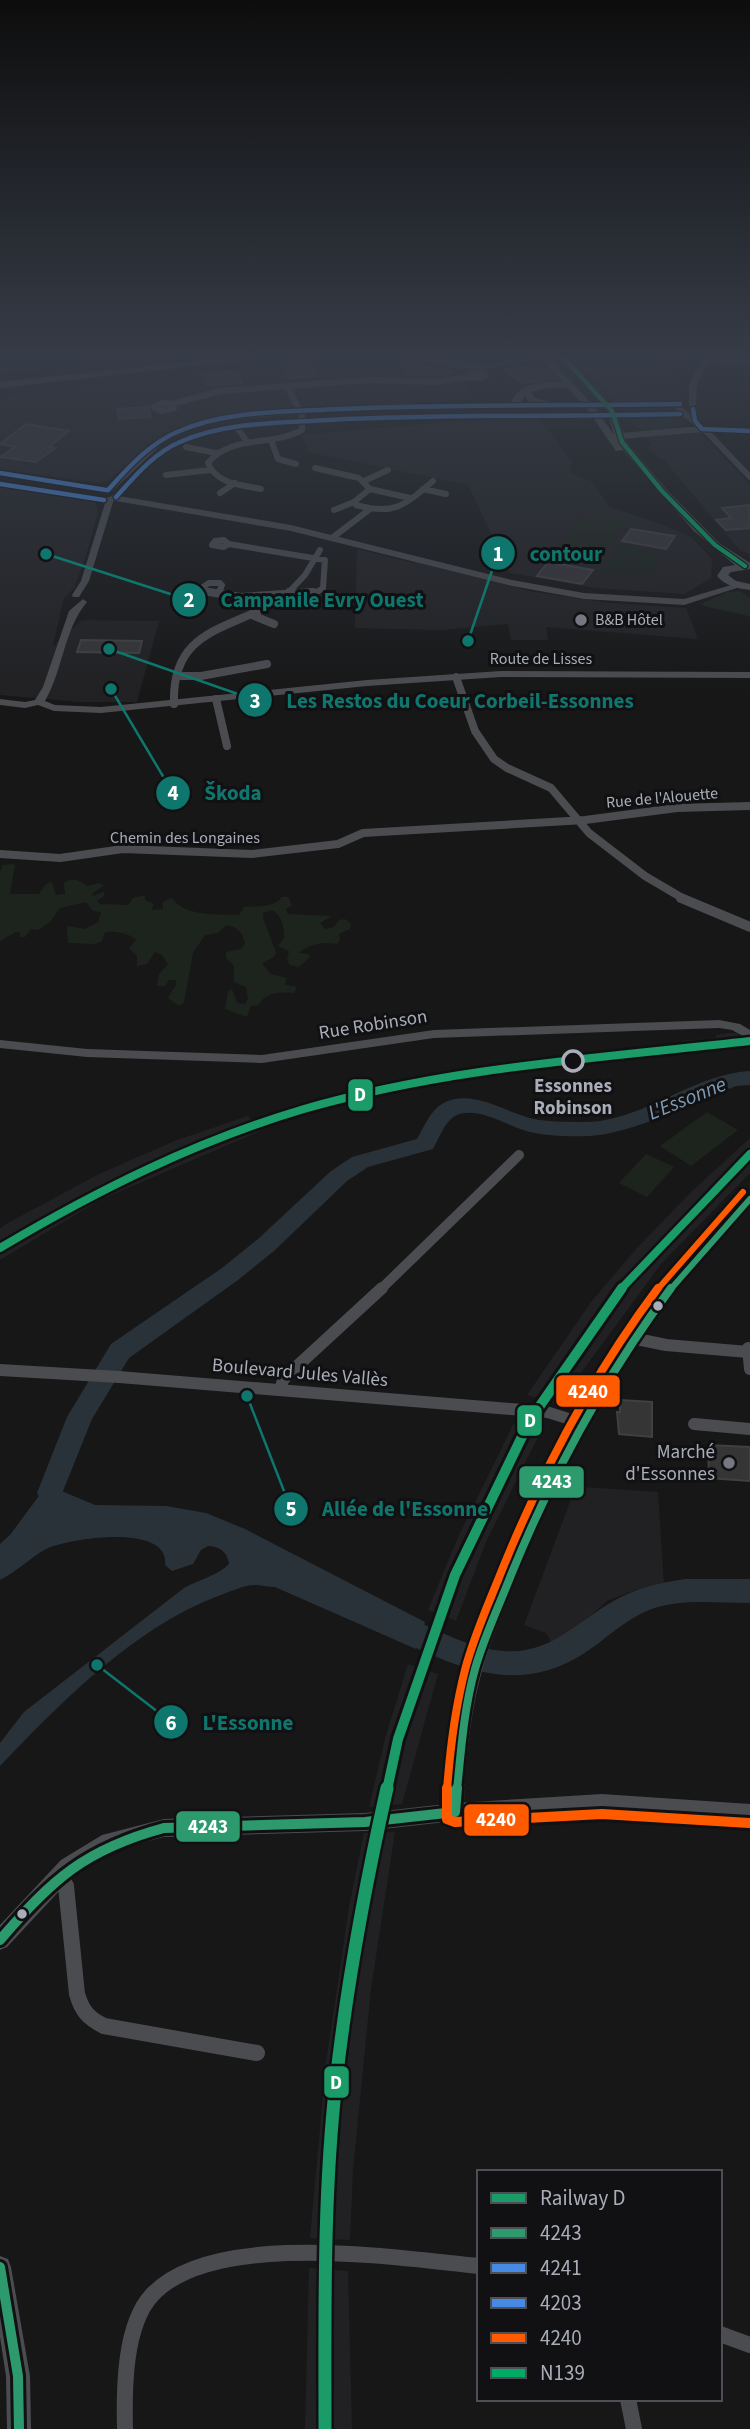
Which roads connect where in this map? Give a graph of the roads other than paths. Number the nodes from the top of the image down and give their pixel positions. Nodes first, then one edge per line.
1 (136, 468) edge
2 (316, 468) edge
3 (640, 468) edge
4 (644, 468) edge
5 (210, 470) joint
6 (388, 470) dead end
7 (166, 475) dead end
8 (0, 476) edge
9 (364, 481) junction
10 (433, 481) dead end
11 (234, 483) junction
12 (261, 489) dead end
13 (370, 489) junction
14 (423, 489) junction
15 (220, 493) dead end
16 (111, 494) junction
17 (446, 494) dead end
18 (410, 498) junction
19 (354, 502) junction
20 (370, 509) junction
21 (334, 510) dead end
22 (389, 512) junction
23 (387, 520) dead end
24 (334, 536) junction
25 (229, 544) dead end
26 (320, 550) dead end
27 (316, 559) junction
28 (747, 566) edge
29 (723, 574) junction
30 (745, 587) edge
31 (219, 592) dead end
32 (289, 593) junction
33 (252, 615) junction
34 (274, 624) dead end
35 (267, 664) dead end
36 (750, 675) edge
37 (177, 676) junction
38 (456, 677) junction
39 (216, 699) junction
40 (0, 702) edge
41 (39, 702) junction
42 (174, 704) junction
43 (227, 746) dead end
44 (750, 806) edge
45 (576, 820) junction
46 (0, 853) edge
47 (750, 927) edge
48 (736, 1027) junction
49 (750, 1027) edge
50 (750, 1036) edge
51 (0, 1044) edge
52 (519, 1155) dead end
53 (750, 1199) edge
54 (632, 1338) junction
55 (749, 1348) edge
56 (5, 1369) edge
57 (750, 1369) edge
58 (85, 1375) joint
59 (119, 1377) joint
60 (279, 1390) junction
61 (579, 1422) junction
62 (694, 1424) dead end
63 (750, 1429) edge
64 (455, 1812) junction
65 (750, 1813) edge
66 (60, 1875) junction
67 (0, 1940) edge
68 (257, 2053) dead end
69 (477, 2266) edge
70 (0, 2267) edge
71 (722, 2335) edge
72 (750, 2345) edge
73 (628, 2401) edge
74 (19, 2429) edge
75 (125, 2429) edge
76 (634, 2429) edge

1 - 16 street
2 - 9 street
3 - 29 main road
4 - 28 main road
5 - 7 street
5 - 11 street
6 - 9 street
8 - 16 main road
8 - 16 main road
9 - 13 street
10 - 14 street
11 - 12 street
11 - 15 street
13 - 18 street
13 - 19 street
14 - 17 street
14 - 18 street
16 - 24 main road
16 - 41 street
18 - 22 street
19 - 20 street
19 - 21 street
20 - 22 street
20 - 24 street
22 - 23 street
24 - 29 main road
24 - 30 main road
25 - 27 street
26 - 27 street
27 - 32 street
27 - 32 street
28 - 29 main road
29 - 30 main road
31 - 32 street
32 - 33 street
33 - 34 street
33 - 37 street
35 - 37 street
36 - 38 street, Route de Lisses
37 - 42 street
38 - 39 street, Route de Lisses
38 - 45 street
39 - 42 street, Route de Lisses
39 - 43 street
40 - 41 street, Route de Lisses
41 - 42 street, Route de Lisses
44 - 45 street, Rue de l'Alouette
45 - 46 street, Chemin des Longaines
45 - 47 street
48 - 49 street
48 - 50 street, Rue Robinson
48 - 51 street, Rue Robinson
52 - 60 street
53 - 54 street
54 - 55 street
54 - 61 street
55 - 57 street
56 - 58 street, Boulevard Jules Vallès
58 - 59 street, Boulevard Jules Vallès
59 - 60 street, Boulevard Jules Vallès
60 - 61 street, Boulevard Jules Vallès
61 - 64 street
62 - 63 street
64 - 65 street
64 - 66 street
66 - 67 street
66 - 68 street
69 - 75 street
70 - 74 street
71 - 72 street
73 - 76 street

